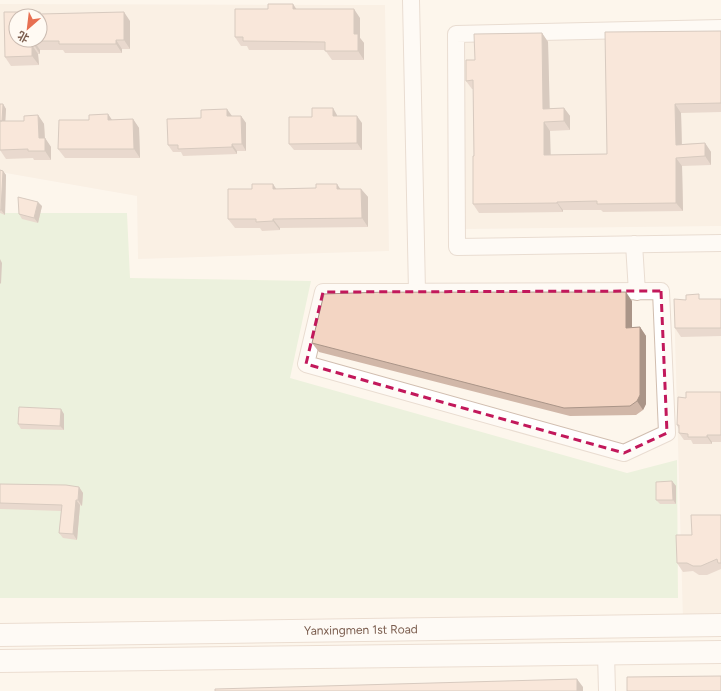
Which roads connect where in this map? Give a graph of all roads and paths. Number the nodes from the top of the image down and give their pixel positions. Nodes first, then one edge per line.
1 (411, 0) edge
2 (721, 28) edge
3 (721, 243) edge
4 (634, 244) junction
5 (417, 292) junction
6 (637, 292) junction
7 (721, 625) edge
8 (0, 635) edge
9 (721, 652) edge
10 (606, 653) junction
11 (0, 661) edge
12 (607, 691) edge

1 - 5 street
2 - 4 street
3 - 4 street
4 - 6 street
5 - 6 street
5 - 6 street
7 - 8 street, Yanxingmen 1st Road
9 - 10 street
10 - 11 street
10 - 12 street

